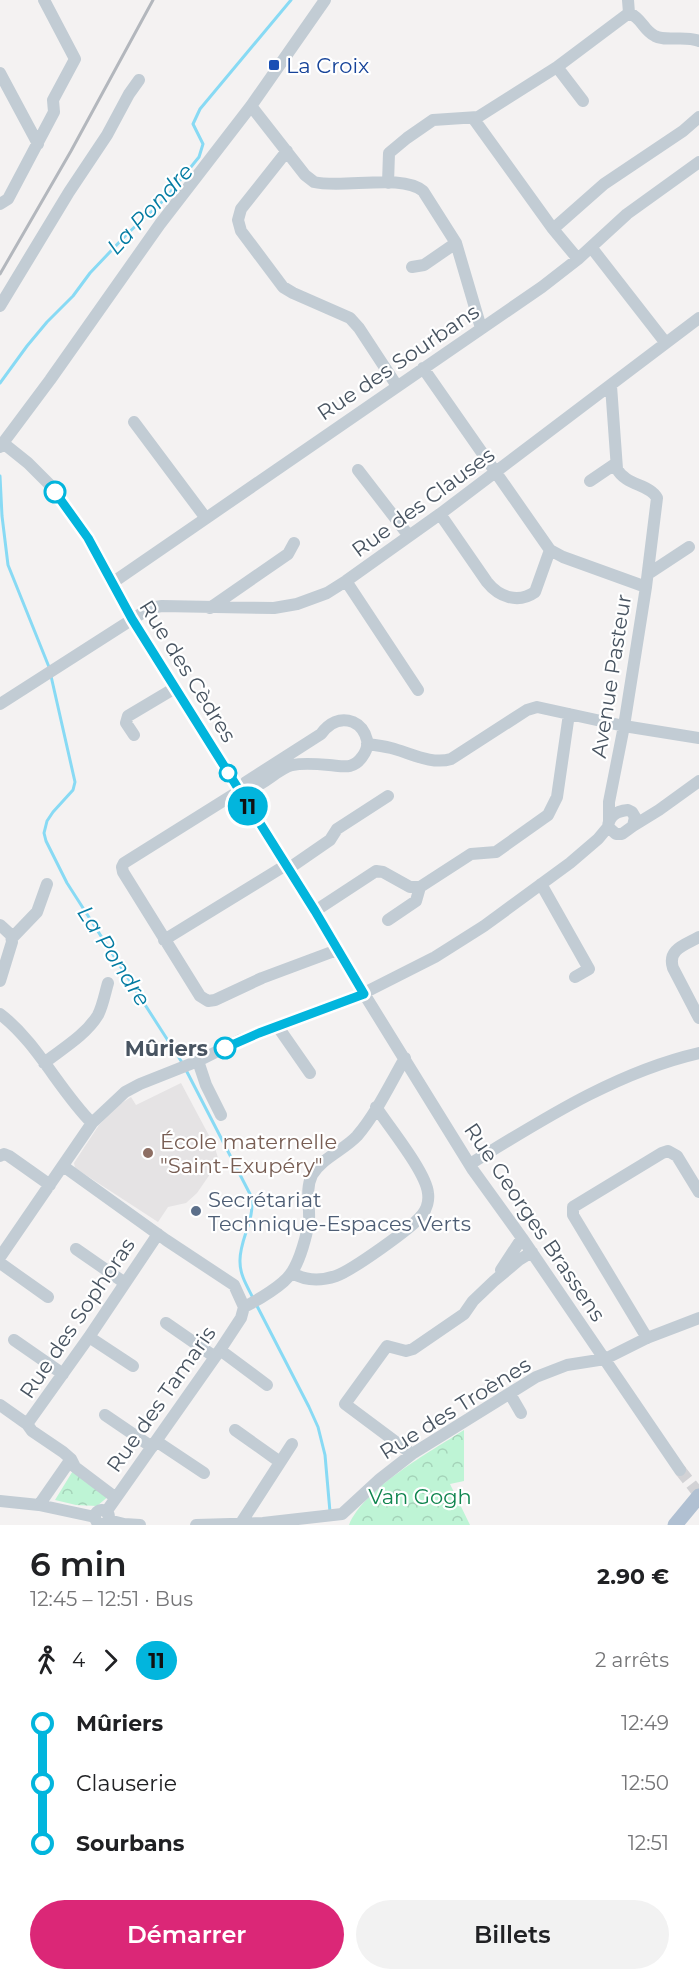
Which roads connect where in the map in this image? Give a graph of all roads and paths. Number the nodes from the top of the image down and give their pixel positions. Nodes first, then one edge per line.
1 (44, 0) edge
2 (325, 0) edge
3 (628, 0) edge
4 (629, 13) junction
5 (699, 41) edge
6 (557, 67) junction
7 (0, 74) edge
8 (139, 80) dead end
9 (582, 101) dead end
10 (251, 106) junction
11 (699, 117) edge
12 (473, 118) junction
13 (38, 144) junction
14 (287, 152) junction
15 (699, 162) edge
16 (388, 183) junction
17 (0, 204) edge
18 (554, 229) junction
19 (456, 243) junction
20 (591, 247) junction
21 (578, 259) junction
22 (412, 267) dead end
23 (0, 306) edge
24 (699, 318) edge
25 (482, 328) junction
26 (665, 342) junction
27 (423, 368) junction
28 (397, 386) junction
29 (611, 386) junction
30 (134, 422) dead end
31 (2, 445) edge
32 (615, 464) junction
33 (358, 470) dead end
34 (496, 473) junction
35 (590, 482) dead end
36 (440, 514) junction
37 (206, 517) junction
38 (409, 536) junction
39 (294, 543) dead end
40 (689, 547) dead end
41 (550, 550) junction
42 (346, 581) junction
43 (647, 581) junction
44 (112, 583) junction
45 (210, 608) junction
46 (132, 619) junction
47 (175, 688) junction
48 (418, 690) dead end
49 (0, 704) edge
50 (568, 714) junction
51 (624, 726) junction
52 (134, 735) dead end
53 (699, 738) edge
54 (367, 744) junction
55 (616, 771) junction
56 (699, 781) edge
57 (239, 791) junction
58 (388, 796) dead end
59 (630, 811) junction
60 (609, 824) junction
61 (633, 826) junction
62 (622, 834) junction
63 (570, 863) junction
64 (287, 867) junction
65 (47, 884) dead end
66 (541, 884) junction
67 (420, 887) junction
68 (315, 911) junction
69 (388, 920) dead end
70 (0, 925) edge
71 (699, 937) edge
72 (12, 938) junction
73 (164, 940) junction
74 (337, 950) junction
75 (575, 977) dead end
76 (0, 981) edge
77 (108, 983) dead end
78 (364, 994) junction
79 (0, 1014) edge
80 (699, 1018) edge
81 (278, 1027) junction
82 (699, 1053) edge
83 (405, 1058) junction
84 (196, 1061) junction
85 (44, 1063) junction
86 (310, 1073) dead end
87 (376, 1107) junction
88 (221, 1115) dead end
89 (92, 1123) junction
90 (0, 1156) edge
91 (470, 1164) junction
92 (63, 1166) junction
93 (50, 1185) junction
94 (699, 1192) edge
95 (158, 1234) junction
96 (522, 1238) junction
97 (76, 1249) dead end
98 (532, 1252) junction
99 (0, 1257) edge
100 (0, 1263) edge
101 (292, 1273) junction
102 (498, 1278) junction
103 (124, 1283) junction
104 (48, 1297) dead end
105 (244, 1307) junction
106 (699, 1318) edge
107 (166, 1323) dead end
108 (89, 1336) junction
109 (647, 1338) junction
110 (14, 1340) dead end
111 (218, 1353) junction
112 (604, 1359) junction
113 (133, 1366) dead end
114 (63, 1374) junction
115 (267, 1385) dead end
116 (510, 1394) junction
117 (0, 1405) edge
118 (521, 1413) dead end
119 (105, 1415) dead end
120 (27, 1424) junction
121 (235, 1430) dead end
122 (154, 1444) junction
123 (292, 1444) dead end
124 (412, 1454) junction
125 (72, 1459) junction
126 (280, 1462) junction
127 (680, 1470) tunnel mouth
128 (204, 1473) dead end
129 (699, 1496) edge
130 (116, 1498) junction
131 (0, 1501) edge
132 (39, 1506) junction
133 (105, 1519) edge
134 (241, 1523) junction
135 (140, 1525) edge
136 (196, 1525) edge
137 (219, 1525) edge
138 (675, 1525) edge

1 - 13 street
2 - 10 street
3 - 4 street
4 - 5 street
4 - 6 street
6 - 9 street
6 - 12 street
7 - 13 street
8 - 23 street
10 - 14 street
10 - 31 street
11 - 18 street
12 - 16 street
12 - 18 street
13 - 17 street
14 - 16 street
14 - 28 street
15 - 20 street, Rue des Sourbans
16 - 19 street
18 - 21 street
19 - 22 street
19 - 25 street
20 - 21 street, Rue des Sourbans
20 - 26 street
21 - 25 street, Rue des Sourbans
24 - 26 street, Rue des Clauses
25 - 27 street, Rue des Sourbans
26 - 29 street, Rue des Clauses
27 - 28 street, Rue des Sourbans
27 - 34 street
28 - 37 street, Rue des Sourbans
29 - 32 street
29 - 34 street, Rue des Clauses
30 - 37 street
31 - 44 street, Rue des Cèdres
32 - 35 street
32 - 43 street
33 - 38 street
34 - 36 street, Rue des Clauses
34 - 41 street
36 - 38 street, Rue des Clauses
36 - 41 street
37 - 44 street, Rue des Sourbans
38 - 42 street, Rue des Clauses
39 - 45 street
40 - 43 street
41 - 43 street, Avenue Pasteur
42 - 45 street, Rue des Clauses
42 - 48 street
43 - 51 street, Avenue Pasteur
44 - 46 street, Rue des Cèdres
45 - 46 street, Rue des Clauses
46 - 47 street, Rue des Cèdres
46 - 49 street, Rue des Clauses
47 - 52 street
47 - 57 street, Rue des Cèdres
50 - 51 street
50 - 54 street
50 - 67 street
51 - 53 street
51 - 55 street, Avenue Pasteur
54 - 57 street
54 - 57 street
55 - 59 street, Avenue Pasteur
55 - 60 street, Avenue Pasteur
56 - 59 street
56 - 61 street
57 - 64 street, Rue des Cèdres
57 - 73 street
58 - 64 street
59 - 60 street
59 - 61 street
60 - 62 street
60 - 63 street
61 - 62 street
62 - 63 street
63 - 66 street
64 - 68 street, Rue des Cèdres
64 - 73 street
65 - 72 street
66 - 75 street
66 - 78 street
67 - 68 street
67 - 69 street
68 - 74 street, Rue des Cèdres
70 - 72 street
71 - 80 street
72 - 76 street
73 - 74 street
74 - 78 street, Rue des Cèdres
77 - 85 street
78 - 81 street
78 - 83 street, Rue Georges Brassens
79 - 85 street
81 - 84 street
81 - 86 street
82 - 91 street
83 - 87 street
83 - 91 street, Rue Georges Brassens
84 - 88 street
84 - 89 street
85 - 89 street
87 - 101 street
87 - 101 street
89 - 92 street
90 - 93 street
91 - 96 street, Rue Georges Brassens
92 - 93 street
92 - 95 street
93 - 99 street
94 - 109 street
95 - 103 street, Rue des Sophoras
95 - 105 street
96 - 98 street, Rue Georges Brassens
96 - 102 street
97 - 103 street
98 - 102 street
98 - 112 street, Rue Georges Brassens
100 - 104 street
101 - 105 street
102 - 124 street
103 - 108 street, Rue des Sophoras
105 - 111 street, Rue des Tamaris
106 - 109 street, Rue des Troènes
107 - 111 street
108 - 113 street
108 - 114 street, Rue des Sophoras
109 - 112 street, Rue des Troènes
110 - 114 street
111 - 115 street
111 - 122 street, Rue des Tamaris
112 - 116 street, Rue des Troènes
112 - 127 street, Rue Georges Brassens
114 - 120 street, Rue des Sophoras
116 - 118 street
116 - 124 street, Rue des Troènes
117 - 120 street
119 - 122 street
120 - 125 street
121 - 126 street
122 - 128 street
122 - 130 street, Rue des Tamaris
123 - 126 street
124 - 134 street, Rue des Troènes
125 - 130 street
125 - 132 street
126 - 134 street
129 - 138 main road
130 - 133 street, Rue des Tamaris
131 - 132 street
132 - 133 street
133 - 135 street
134 - 137 street, Rue des Troènes
136 - 137 street, Rue des Troènes

